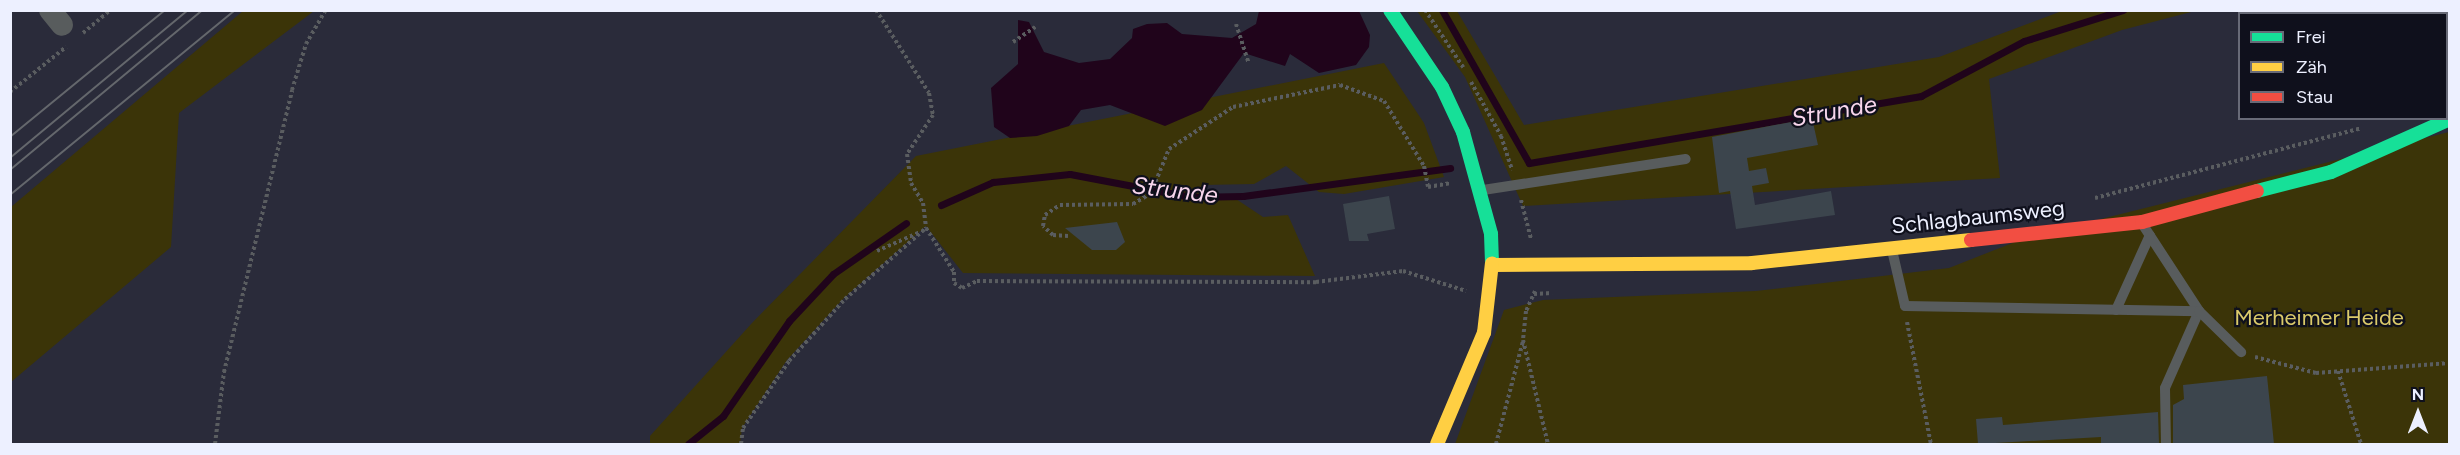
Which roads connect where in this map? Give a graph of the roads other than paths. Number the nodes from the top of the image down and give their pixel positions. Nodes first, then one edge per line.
1 (1390, 10) edge
2 (2448, 120) edge
3 (1686, 159) dead end
4 (1483, 190) junction
5 (2142, 222) junction
6 (2150, 235) junction
7 (1892, 246) junction
8 (1493, 266) junction
9 (2116, 310) junction
10 (2199, 311) junction
11 (2241, 352) road end
12 (1437, 444) edge
13 (2166, 444) edge

1 - 4 main road
2 - 5 main road, Schlagbaumsweg
3 - 4 lane
4 - 8 main road
5 - 6 lane
5 - 7 main road, Schlagbaumsweg
6 - 9 lane
6 - 10 lane
7 - 8 main road, Schlagbaumsweg
7 - 9 lane
8 - 12 main road
9 - 10 lane
10 - 11 lane
10 - 13 lane

